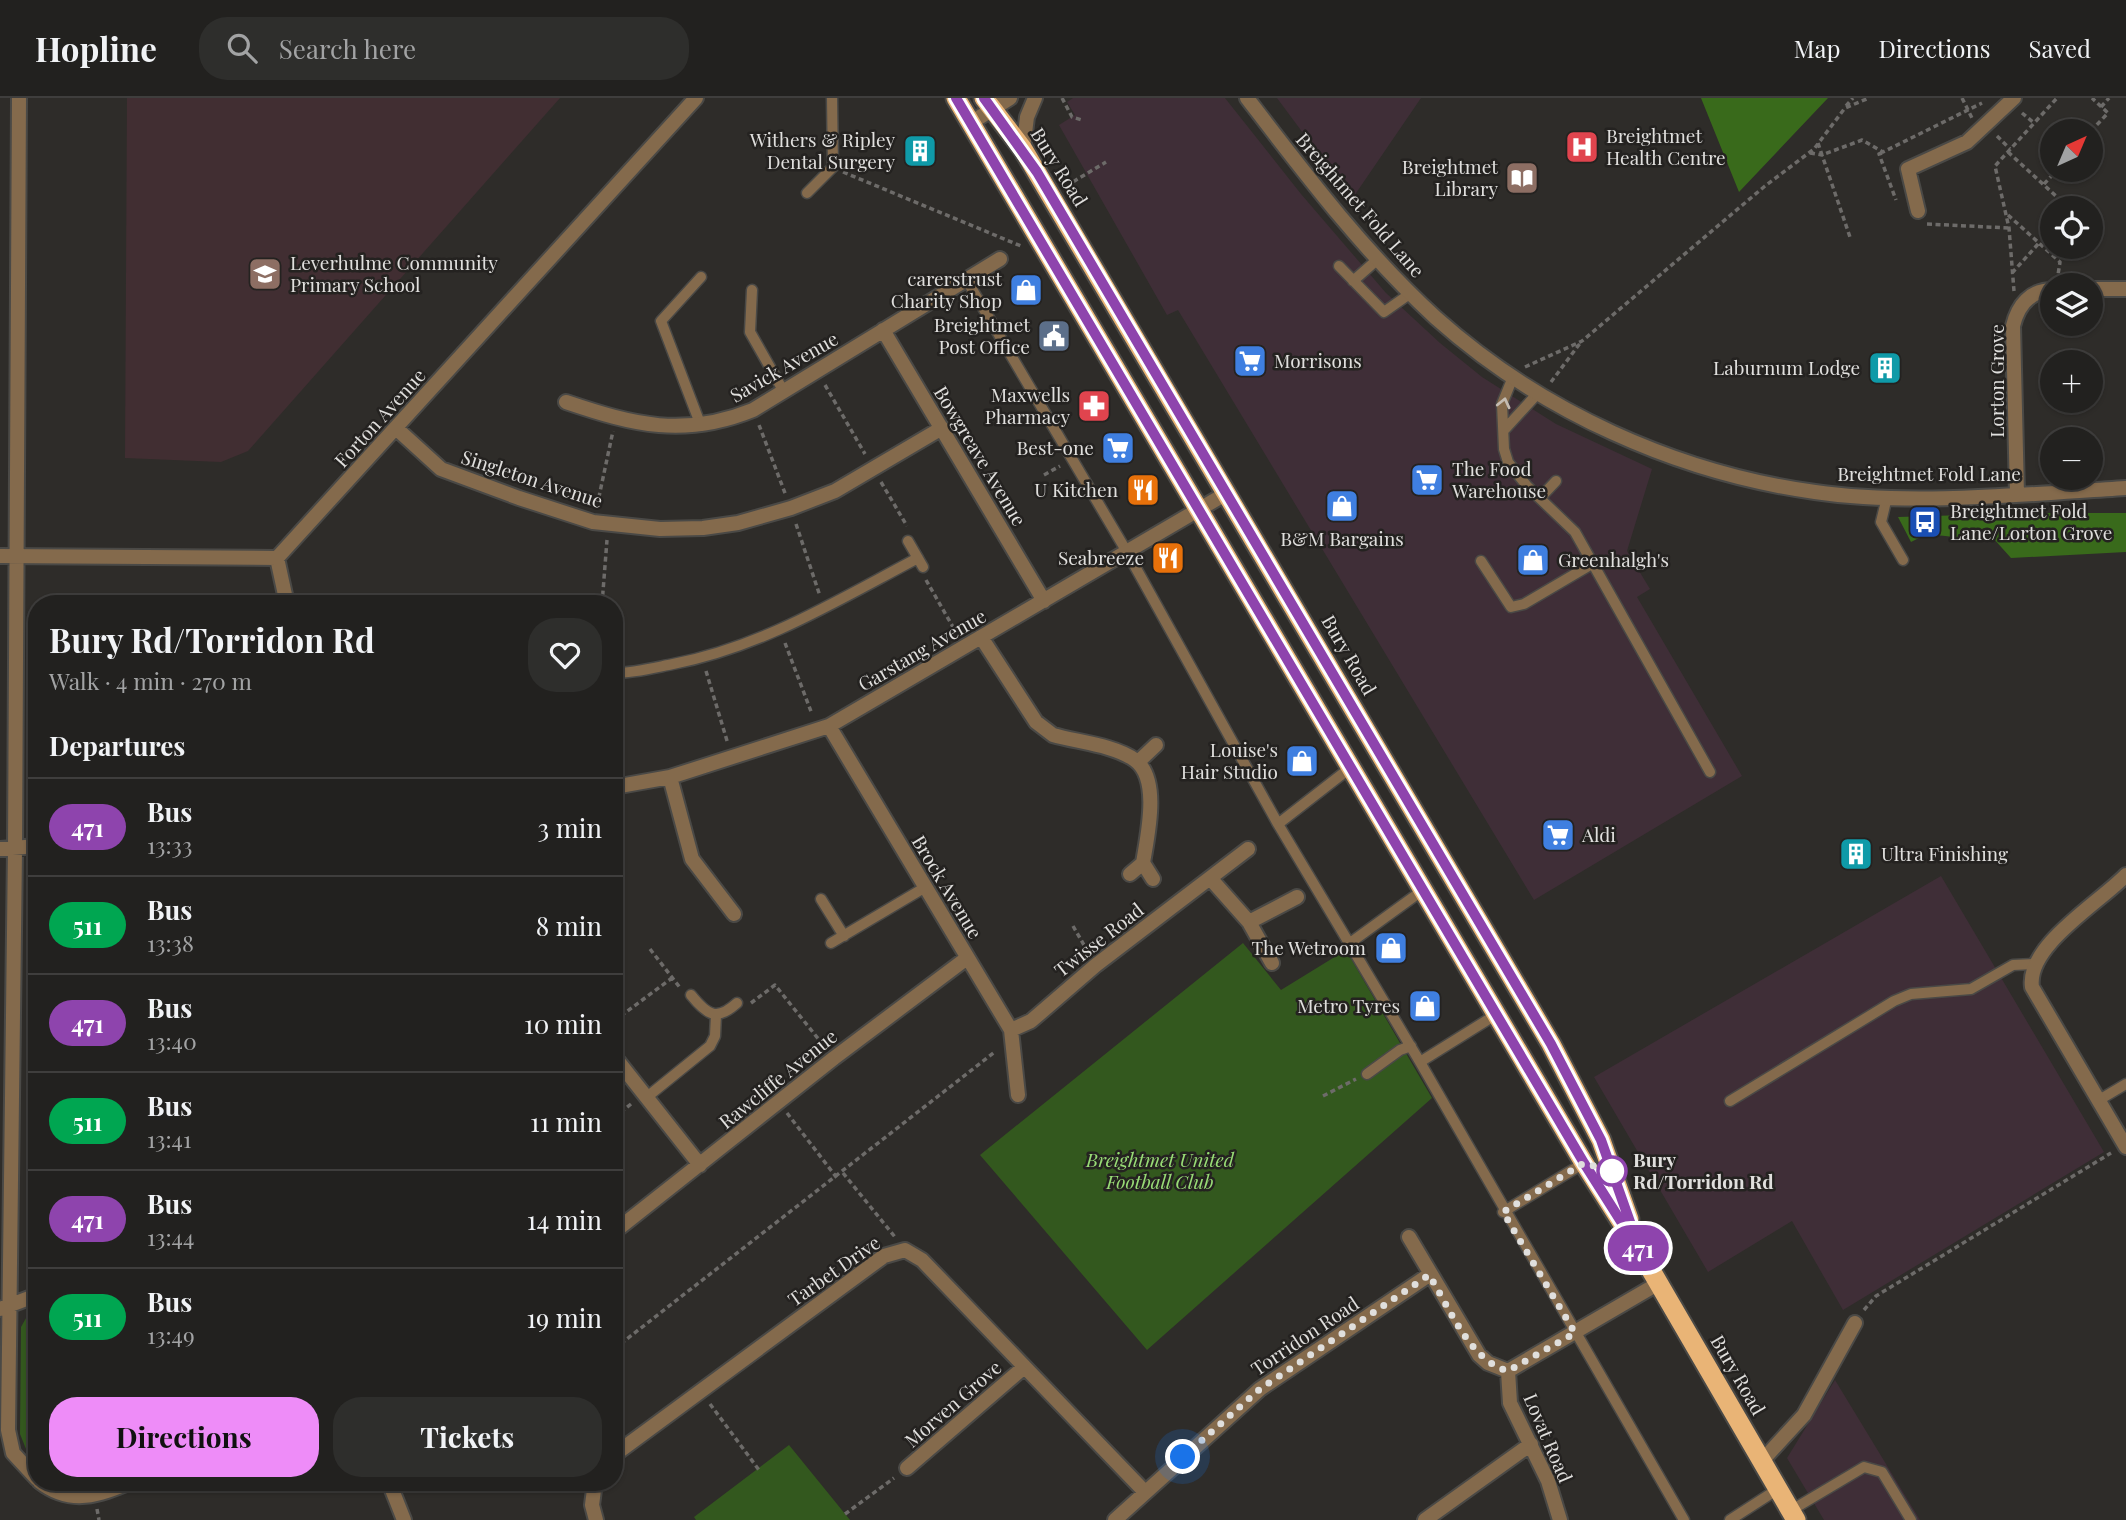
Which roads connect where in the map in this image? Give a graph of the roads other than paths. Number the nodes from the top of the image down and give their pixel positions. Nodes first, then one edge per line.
1 (19, 98) edge
2 (832, 98) edge
3 (956, 98) edge
4 (1010, 98) edge
5 (1035, 98) edge
6 (1247, 98) edge
7 (2014, 98) edge
8 (692, 99) edge
9 (985, 102) edge
10 (968, 121) junction
11 (1023, 149) junction
12 (807, 193) dead end
13 (1920, 217) road end
14 (1000, 259) road end
15 (1378, 259) junction
16 (1339, 266) dead end
17 (701, 276) dead end
18 (966, 279) junction
19 (1353, 281) junction
20 (2103, 289) edge
21 (2126, 289) edge
22 (752, 290) dead end
23 (2040, 291) edge
24 (1411, 293) junction
25 (883, 330) junction
26 (1510, 375) junction
27 (784, 392) junction
28 (1538, 393) junction
29 (566, 402) dead end
30 (701, 426) junction
31 (942, 428) junction
32 (397, 429) junction
33 (1505, 429) junction
34 (1556, 481) dead end
35 (2126, 488) edge
36 (1227, 493) junction
37 (2017, 495) junction
38 (1887, 497) junction
39 (1540, 498) junction
40 (1197, 511) junction
41 (908, 541) dead end
42 (1127, 552) junction
43 (0, 555) edge
44 (16, 555) junction
45 (277, 558) junction
46 (1903, 560) dead end
47 (1481, 561) dead end
48 (1592, 564) junction
49 (285, 595) edge
50 (1044, 601) junction
51 (981, 637) junction
52 (623, 672) edge
53 (824, 729) junction
54 (1156, 745) dead end
55 (1138, 762) junction
56 (1350, 768) junction
57 (1710, 772) dead end
58 (670, 777) junction
59 (623, 785) edge
60 (1278, 824) junction
61 (28, 847) edge
62 (0, 849) edge
63 (15, 849) junction
64 (1248, 849) dead end
65 (1143, 863) junction
66 (1130, 874) dead end
67 (2126, 875) edge
68 (1210, 878) junction
69 (1153, 879) dead end
70 (924, 888) junction
71 (1423, 890) junction
72 (1297, 897) dead end
73 (821, 899) dead end
74 (734, 914) dead end
75 (1249, 922) junction
76 (844, 936) junction
77 (831, 943) dead end
78 (1350, 943) junction
79 (967, 958) junction
80 (1272, 963) dead end
81 (2034, 964) junction
82 (691, 996) road end
83 (737, 1003) dead end
84 (1497, 1014) junction
85 (716, 1018) junction
86 (1011, 1030) junction
87 (1410, 1046) junction
88 (1420, 1062) junction
89 (623, 1067) edge
90 (1367, 1074) road end
91 (2126, 1084) edge
92 (645, 1095) junction
93 (1018, 1095) dead end
94 (2099, 1100) junction
95 (1730, 1101) dead end
96 (2125, 1146) edge
97 (1584, 1163) junction
98 (700, 1165) junction
99 (1503, 1212) junction
100 (623, 1225) edge
101 (1409, 1237) dead end
102 (1641, 1253) junction
103 (1429, 1275) junction
104 (1659, 1283) junction
105 (28, 1298) edge
106 (5, 1307) edge
107 (1855, 1323) road end
108 (1575, 1333) junction
109 (1023, 1368) junction
110 (1508, 1371) junction
111 (1531, 1444) junction
112 (623, 1448) edge
113 (1761, 1462) junction
114 (907, 1468) road end
115 (28, 1469) edge
116 (1778, 1489) junction
117 (58, 1491) edge
118 (108, 1491) edge
119 (393, 1491) edge
120 (594, 1491) edge
121 (1144, 1491) junction
122 (1793, 1515) edge
123 (404, 1520) edge
124 (596, 1520) edge
125 (1115, 1520) edge
126 (1425, 1520) edge
127 (1560, 1520) edge
128 (1684, 1520) edge
129 (1730, 1520) edge
130 (1911, 1520) edge

1 - 44 street
2 - 12 lane
3 - 10 highway, Bury Road
4 - 9 street
5 - 11 street
6 - 15 street, Breightmet Fold Lane
7 - 13 street
8 - 32 street, Forton Avenue
9 - 10 street
9 - 11 highway, Bury Road
10 - 40 highway, Bury Road
11 - 36 highway, Bury Road
14 - 18 street, Savick Avenue
15 - 19 lane
15 - 24 street, Breightmet Fold Lane
16 - 19 lane
17 - 30 lane
18 - 25 street, Savick Avenue
18 - 42 lane
19 - 24 lane
20 - 21 street
22 - 27 lane
23 - 37 street, Lorton Grove
24 - 26 street, Breightmet Fold Lane
25 - 27 street, Savick Avenue
25 - 31 street, Bowgreave Avenue
26 - 28 street, Breightmet Fold Lane
33 -> 26 lane
27 - 30 street, Savick Avenue
28 - 33 lane
28 - 38 street, Breightmet Fold Lane
29 - 30 street, Savick Avenue
31 - 32 street, Singleton Avenue
31 - 50 street, Bowgreave Avenue
32 - 45 street, Forton Avenue
33 - 39 lane
34 - 39 lane
35 - 37 street, Breightmet Fold Lane
36 - 40 street, Garstang Avenue
36 - 102 highway, Bury Road
37 - 38 street, Breightmet Fold Lane
38 - 46 lane
39 - 48 lane
40 - 42 street, Garstang Avenue
40 - 56 highway, Bury Road
41 - 52 lane
42 - 50 street, Garstang Avenue
42 - 60 lane
43 - 44 street
44 - 45 street
44 - 63 street
45 - 49 street
47 - 48 lane
48 - 57 lane
50 - 51 street, Garstang Avenue
51 - 53 street, Garstang Avenue
51 - 55 street
53 - 58 street, Garstang Avenue
53 - 70 street, Brock Avenue
54 - 55 street
55 - 65 street
56 - 60 lane
56 - 71 highway, Bury Road
58 - 59 street, Garstang Avenue
58 - 74 street
60 - 78 lane
61 - 63 street
62 - 63 street
63 - 106 street
64 - 68 street, Twisse Road
65 - 66 street
65 - 69 street
67 - 81 street
68 - 75 street
68 - 86 street, Twisse Road
70 - 76 lane
70 - 79 street, Brock Avenue
71 - 78 lane
71 - 84 highway, Bury Road
72 - 75 street
73 - 76 lane
75 - 80 street
76 - 77 lane
78 - 87 lane
79 - 86 street, Brock Avenue
79 - 98 street, Rawcliffe Avenue
81 - 94 street
81 - 95 lane
82 - 85 lane
83 - 85 lane
84 - 88 lane
84 - 97 highway, Bury Road
85 - 92 lane
86 - 93 street, Brock Avenue
87 - 88 lane
87 - 90 lane
88 - 99 lane
89 - 92 street
91 - 94 lane
92 - 98 street
94 - 96 street
97 - 99 lane
97 - 102 highway, Bury Road
98 - 100 street, Rawcliffe Avenue
99 - 108 lane
101 - 103 street
102 - 104 highway, Bury Road
103 - 110 street
103 - 121 street, Torridon Road
104 - 108 street
104 - 113 highway, Bury Road
105 - 106 street
106 - 115 street
107 - 113 street
108 - 110 street
108 - 128 lane
109 - 112 street, Tarbet Drive
109 - 114 street, Morven Grove
109 - 121 street, Tarbet Drive
110 - 111 street, Lovat Road
111 - 126 street
111 - 127 street, Lovat Road
113 - 116 highway, Bury Road
116 - 122 highway, Bury Road
116 - 129 lane
117 - 118 street
119 - 123 street
120 - 124 street
121 - 125 street, Torridon Road
122 - 130 lane

